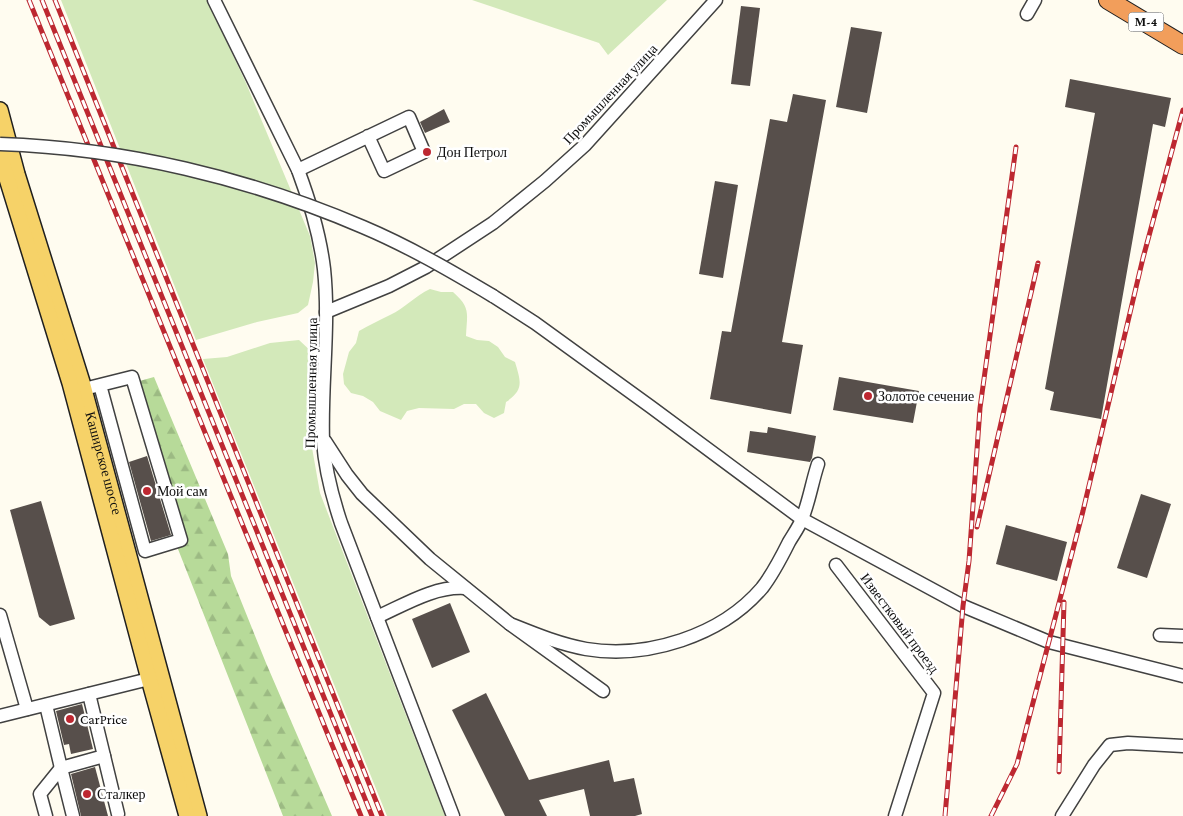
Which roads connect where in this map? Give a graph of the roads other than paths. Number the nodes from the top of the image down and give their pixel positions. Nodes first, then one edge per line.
1 (215, 0) edge
2 (716, 0) edge
3 (1035, 0) edge
4 (1108, 0) edge
5 (1027, 14) dead end
6 (1183, 45) edge
7 (0, 110) edge
8 (368, 136) junction
9 (0, 144) edge
10 (0, 156) edge
11 (298, 170) junction
12 (326, 312) junction
13 (100, 385) junction
14 (84, 389) junction
15 (323, 439) junction
16 (818, 464) dead end
17 (802, 520) junction
18 (836, 565) dead end
19 (465, 588) junction
20 (0, 615) edge
21 (377, 617) junction
22 (510, 624) junction
23 (1160, 634) dead end
24 (1183, 636) edge
25 (1183, 676) edge
26 (149, 679) junction
27 (603, 692) dead end
28 (89, 694) junction
29 (46, 705) junction
30 (27, 709) junction
31 (0, 716) edge
32 (1183, 746) edge
33 (104, 756) junction
34 (61, 768) junction
35 (118, 814) dead end
36 (46, 816) edge
37 (74, 816) edge
38 (188, 816) edge
39 (199, 816) edge
40 (453, 816) edge
41 (895, 816) edge
42 (1062, 816) edge

1 - 11 street
2 - 12 street, Промышленная улица
3 - 5 street
4 - 6 highway, М-4
7 - 14 main road, Каширское шоссе
8 - 8 street
8 - 11 street
9 - 17 street, bridge
10 - 26 main road, Каширское шоссе
11 - 12 street
12 - 15 street, Промышленная улица
13 - 13 street
13 - 14 street
14 - 39 main road, Каширское шоссе
15 - 19 street
15 - 21 street, Промышленная улица
16 - 17 street
17 - 22 street
17 - 25 street
18 - 41 street, Известковый проезд
19 - 21 street
19 - 22 street
20 - 30 street
21 - 40 street, Промышленная улица
22 - 27 street
23 - 24 street
26 - 28 street
26 - 38 main road, Каширское шоссе
28 - 29 street
28 - 33 street
29 - 30 street
29 - 34 street
30 - 31 street
32 - 42 street
33 - 34 street
33 - 35 street
34 - 36 street
34 - 37 street

